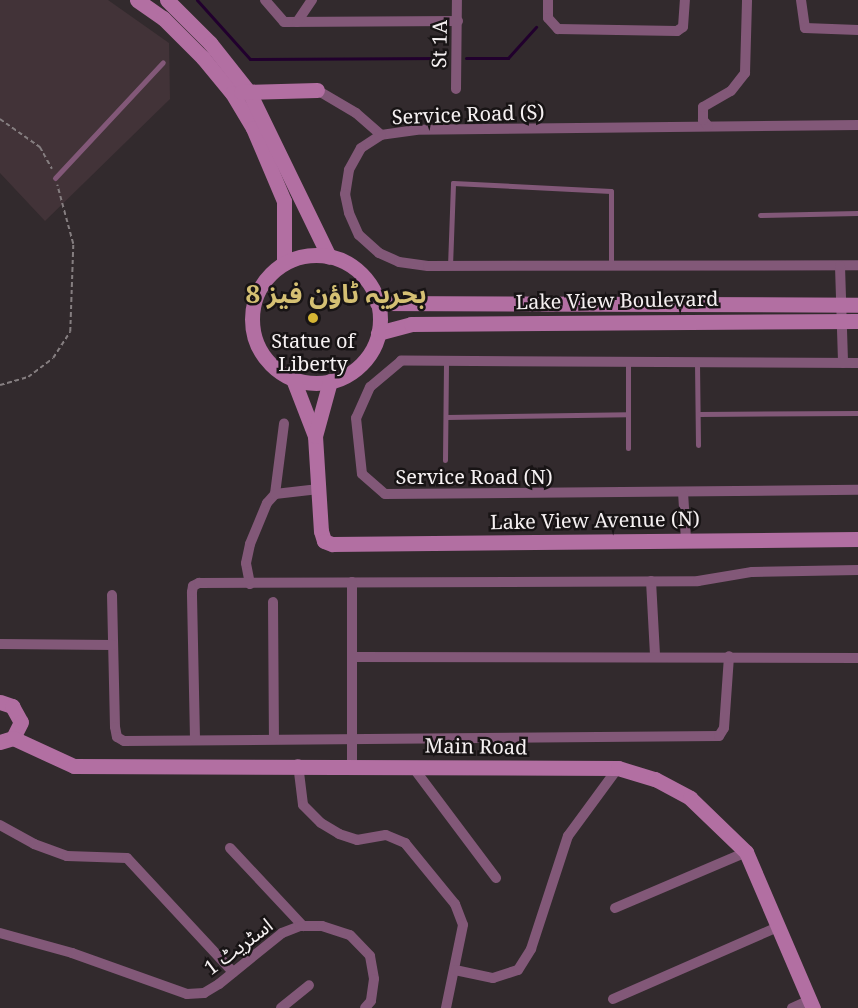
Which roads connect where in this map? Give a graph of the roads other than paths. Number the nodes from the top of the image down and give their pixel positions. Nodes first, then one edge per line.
1 (137, 0) edge
2 (166, 0) edge
3 (265, 0) edge
4 (312, 0) edge
5 (457, 0) edge
6 (548, 0) edge
7 (685, 0) edge
8 (747, 0) edge
9 (801, 0) edge
10 (458, 21) junction
11 (297, 22) junction
12 (858, 30) edge
13 (163, 62) dead end
14 (456, 89) dead end
15 (317, 90) joint
16 (249, 92) junction
17 (232, 93) junction
18 (858, 125) edge
19 (708, 126) junction
20 (381, 135) junction
21 (55, 178) road end
22 (858, 213) edge
23 (760, 215) dead end
24 (329, 257) junction
25 (285, 263) junction
26 (858, 265) edge
27 (450, 266) junction
28 (611, 266) junction
29 (840, 266) junction
30 (378, 303) junction
31 (841, 305) junction
32 (858, 305) edge
33 (842, 321) junction
34 (858, 321) edge
35 (378, 333) junction
36 (446, 362) junction
37 (628, 362) junction
38 (697, 362) junction
39 (843, 363) junction
40 (858, 363) edge
41 (293, 379) junction
42 (330, 381) junction
43 (858, 412) edge
44 (628, 414) junction
45 (699, 414) junction
46 (446, 417) junction
47 (284, 424) dead end
48 (315, 436) junction
49 (698, 445) dead end
50 (628, 448) dead end
51 (445, 460) dead end
52 (319, 489) junction
53 (858, 490) edge
54 (683, 492) junction
55 (275, 494) junction
56 (858, 539) edge
57 (686, 540) junction
58 (858, 570) edge
59 (651, 581) junction
60 (352, 582) junction
61 (250, 584) junction
62 (112, 595) dead end
63 (273, 602) dead end
64 (0, 644) edge
65 (113, 645) junction
66 (655, 655) junction
67 (729, 656) junction
68 (353, 657) junction
69 (858, 658) edge
70 (0, 702) edge
71 (274, 738) junction
72 (353, 738) junction
73 (195, 739) junction
74 (7, 740) edge
75 (298, 764) junction
76 (352, 764) junction
77 (412, 766) junction
78 (618, 768) junction
79 (0, 825) edge
80 (231, 848) dead end
81 (746, 852) junction
82 (496, 878) dead end
83 (615, 908) dead end
84 (303, 926) junction
85 (778, 927) junction
86 (0, 933) edge
87 (455, 970) junction
88 (233, 972) junction
89 (309, 985) dead end
90 (614, 999) dead end
91 (812, 1004) edge
92 (281, 1008) edge
93 (365, 1008) edge
94 (446, 1008) edge
95 (792, 1008) edge

1 - 17 main road
2 - 16 main road
3 - 11 street
4 - 11 street
5 - 10 street, St 1A
6 - 7 street
8 - 19 street
9 - 12 street
10 - 11 street
10 - 14 street, St 1A
13 - 21 lane
15 - 16 main road
15 - 20 street
16 - 17 main road
16 - 24 main road
17 - 25 main road
18 - 19 street, Service Road (S)
19 - 20 street, Service Road (S)
20 - 27 street, Service Road (S)
22 - 23 lane
24 - 25 main road
24 - 30 main road
25 - 41 main road
26 - 29 street, Service Road (S)
27 - 28 street, Service Road (S)
27 - 28 lane
28 - 29 street, Service Road (S)
29 - 31 street
30 - 31 main road, Lake View Boulevard
30 - 35 main road
31 - 32 main road, Lake View Boulevard
31 - 33 street
33 - 34 main road, Lake View Boulevard
33 - 35 main road, Lake View Boulevard
33 - 39 street
35 - 42 main road
36 - 37 street, Service Road (N)
36 - 46 lane
36 - 54 street, Service Road (N)
37 - 38 street, Service Road (N)
37 - 44 lane
38 - 39 street, Service Road (N)
38 - 45 lane
39 - 40 street, Service Road (N)
41 - 42 main road
41 - 48 main road
42 - 48 main road
43 - 45 lane
44 - 46 lane
44 - 50 lane
45 - 49 lane
46 - 51 lane
47 - 55 street
48 - 52 main road
52 - 55 street
52 - 57 main road, Lake View Avenue (N)
53 - 54 street, Service Road (N)
54 - 57 street
55 - 61 street
56 - 57 main road, Lake View Avenue (N)
58 - 59 street
59 - 60 street
59 - 66 street
60 - 61 street
60 - 68 street
61 - 73 street
62 - 65 street
63 - 71 street
64 - 65 street
65 - 73 street
66 - 67 street
66 - 68 street
67 - 69 street
67 - 72 street
68 - 72 street
70 - 74 main road
71 - 72 street
71 - 73 street
72 - 76 street
74 - 75 main road, Main Road
75 - 76 main road, Main Road
75 - 87 street
76 - 77 main road, Main Road
77 - 78 main road, Main Road
77 - 82 street
78 - 81 main road, Main Road
78 - 87 street
79 - 88 street
80 - 84 street
81 - 83 street
81 - 85 main road, Main Road
84 - 88 street, اسٹریٹ 1
84 - 93 street, اسٹریٹ 1
85 - 90 street
85 - 91 main road, Main Road
86 - 88 street, اسٹریٹ 1
87 - 94 street
89 - 92 street
91 - 95 street

